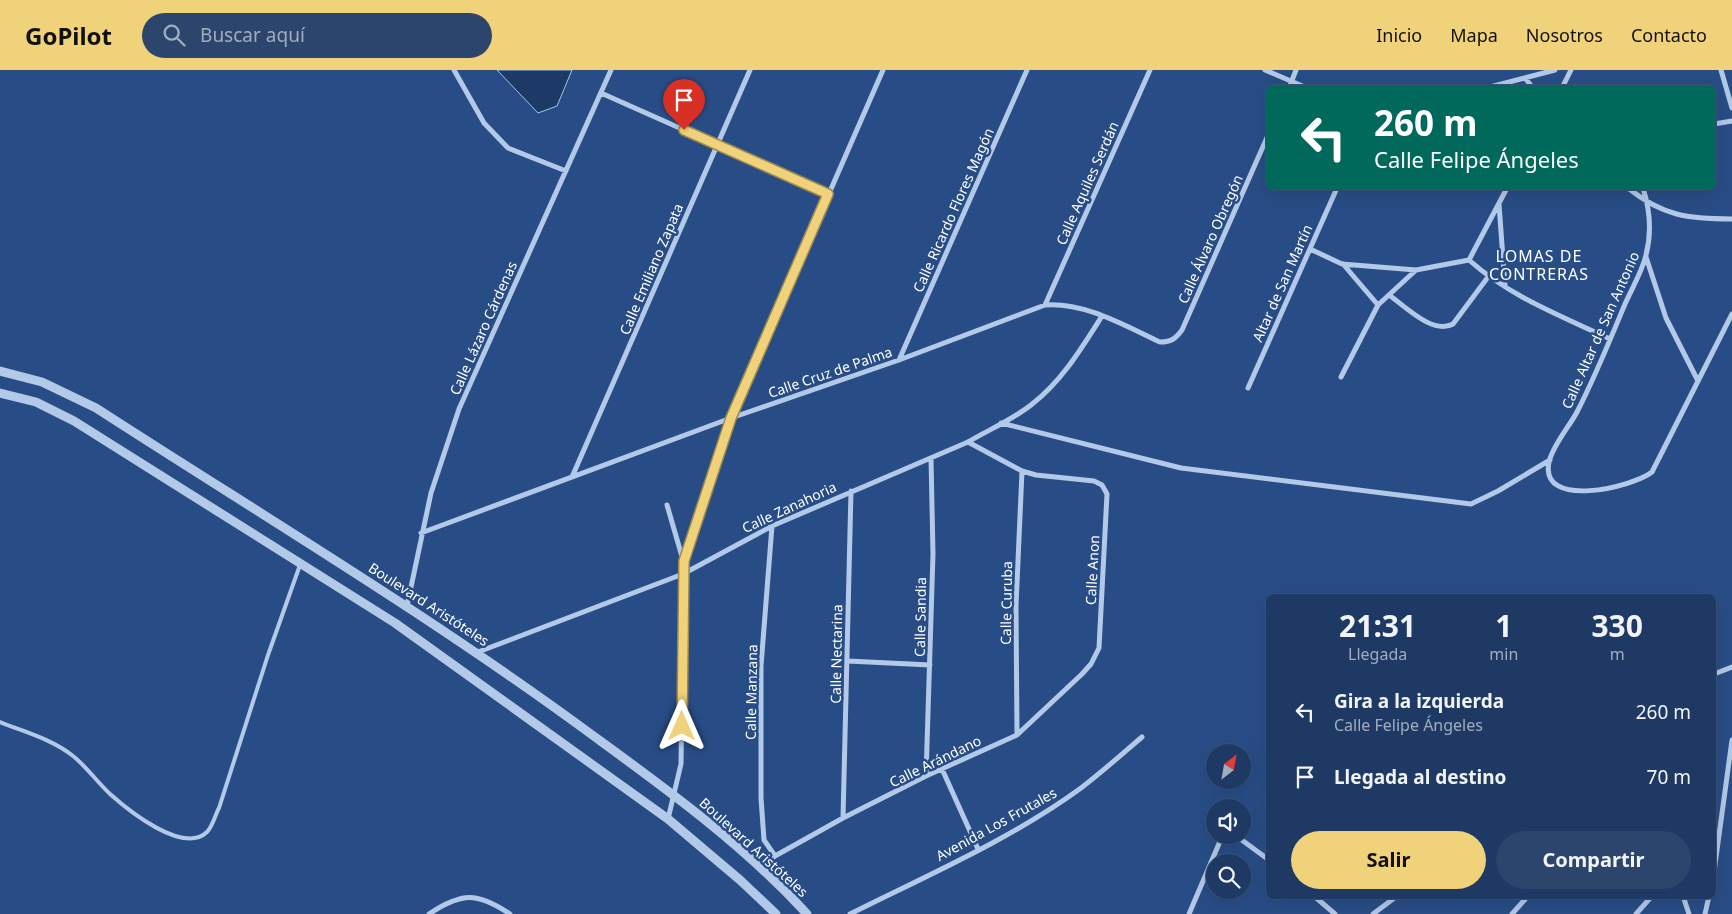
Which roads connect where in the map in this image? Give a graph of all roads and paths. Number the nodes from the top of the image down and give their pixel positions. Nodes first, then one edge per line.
1 (454, 70) edge
2 (611, 70) edge
3 (750, 70) edge
4 (883, 70) edge
5 (1027, 70) edge
6 (1150, 70) edge
7 (1265, 70) edge
8 (1296, 70) edge
9 (1556, 70) edge
10 (1571, 70) edge
11 (1721, 70) edge
12 (1525, 78) junction
13 (1292, 81) junction
14 (1290, 85) edge
15 (1301, 85) edge
16 (1498, 85) edge
17 (1531, 85) edge
18 (1564, 85) edge
19 (601, 93) junction
20 (1732, 108) edge
21 (1732, 121) edge
22 (1716, 124) edge
23 (1266, 140) edge
24 (717, 144) junction
25 (566, 171) junction
26 (1336, 190) edge
27 (1506, 190) edge
28 (1631, 190) edge
29 (1644, 190) edge
30 (828, 194) junction
31 (1499, 203) junction
32 (1648, 203) junction
33 (1732, 219) edge
34 (1310, 249) junction
35 (1646, 256) junction
36 (1469, 260) junction
37 (1342, 264) junction
38 (1416, 270) junction
39 (1488, 277) junction
40 (1505, 286) junction
41 (1389, 295) junction
42 (1045, 304) junction
43 (1378, 304) junction
44 (1732, 315) edge
45 (1102, 316) junction
46 (1610, 339) junction
47 (1160, 342) joint
48 (899, 360) junction
49 (0, 371) edge
50 (1341, 377) dead end
51 (1698, 380) junction
52 (1248, 388) dead end
53 (0, 393) edge
54 (731, 418) junction
55 (1001, 423) junction
56 (968, 442) junction
57 (930, 458) junction
58 (1550, 460) junction
59 (1022, 471) junction
60 (572, 477) junction
61 (851, 491) junction
62 (667, 505) dead end
63 (772, 526) junction
64 (422, 532) junction
65 (684, 561) junction
66 (300, 565) junction
67 (683, 574) junction
68 (407, 606) junction
69 (1099, 648) joint
70 (478, 652) junction
71 (848, 661) junction
72 (930, 665) junction
73 (1732, 667) edge
74 (1716, 673) edge
75 (0, 722) edge
76 (1017, 735) junction
77 (1142, 737) dead end
78 (1732, 740) edge
79 (942, 769) junction
80 (926, 776) junction
81 (675, 795) junction
82 (843, 818) junction
83 (668, 819) junction
84 (1219, 844) edge
85 (1247, 844) edge
86 (978, 850) junction
87 (775, 856) junction
88 (1716, 856) edge
89 (1266, 858) edge
90 (760, 869) junction
91 (1318, 899) edge
92 (1393, 899) edge
93 (1525, 899) edge
94 (1649, 899) edge
95 (1684, 899) edge
96 (1708, 899) edge
97 (429, 914) edge
98 (510, 914) edge
99 (776, 914) edge
100 (807, 914) edge
101 (850, 914) edge
102 (1189, 914) edge
103 (1335, 914) edge
104 (1373, 914) edge
105 (1512, 914) edge
106 (1636, 914) edge
107 (1689, 914) edge
108 (1706, 914) edge

1 - 25 street
2 - 19 street, Calle Lázaro Cárdenas
3 - 24 street, Calle Emiliano Zapata
4 - 30 street
5 - 48 street, Calle Ricardo Flores Magón
6 - 42 street, Calle Aquiles Serdán
7 - 13 street
8 - 13 street
9 - 12 street
10 - 18 street
11 - 20 street
12 - 16 street
12 - 17 street
13 - 14 street
13 - 15 street
19 - 24 street
19 - 25 street, Calle Lázaro Cárdenas
21 - 22 street
23 - 47 street, Calle Álvaro Obregón
24 - 30 street
24 - 60 street, Calle Emiliano Zapata
25 - 64 street, Calle Lázaro Cárdenas
26 - 34 street, Altar de San Martín
27 - 31 street
28 - 32 street
29 - 32 street, Calle Altar de San Antonio
30 - 54 street
31 - 36 street
31 - 40 street
32 - 33 street
32 - 35 street, Calle Altar de San Antonio
34 - 37 street
34 - 52 street, Altar de San Martín
35 - 46 street, Calle Altar de San Antonio
35 - 51 street
36 - 38 street
36 - 39 street
37 - 38 street
37 - 43 street
38 - 41 street
39 - 40 street
39 - 41 street
40 - 46 street
41 - 43 street
42 - 45 street, Calle Cruz de Palma
42 - 48 street, Calle Cruz de Palma
43 - 50 street
44 - 51 street
45 - 47 street, Calle Cruz de Palma
45 - 55 street, Calle Zanahoria
46 - 58 street, Calle Altar de San Antonio
48 - 54 street, Calle Cruz de Palma
49 - 68 street, Boulevard Aristóteles
51 - 58 street
53 - 66 street
54 - 60 street, Calle Cruz de Palma
54 - 65 street
55 - 56 street, Calle Zanahoria
55 - 58 street
56 - 57 street, Calle Zanahoria
56 - 59 street
57 - 61 street, Calle Zanahoria
57 - 72 street, Calle Sandia
59 - 69 street, Calle Anon
59 - 76 street, Calle Curuba
60 - 64 street, Calle Cruz de Palma
61 - 63 street, Calle Zanahoria
61 - 71 street, Calle Nectarina
62 - 65 street
63 - 67 street, Calle Zanahoria
63 - 87 street, Calle Manzana
64 - 68 street, Calle Lázaro Cárdenas
65 - 67 street
66 - 75 lane
66 - 83 street
67 - 70 street, Calle Zanahoria
67 - 81 street
68 - 70 street, Boulevard Aristóteles
69 - 76 street, Calle Arándano
70 - 81 street, Boulevard Aristóteles
71 - 72 street
71 - 82 street, Calle Nectarina
72 - 80 street, Calle Sandia
73 - 74 street
76 - 79 street, Calle Arándano
77 - 86 street, Avenida Los Frutales
78 - 88 street
79 - 80 street, Calle Arándano
79 - 86 street
80 - 82 street, Calle Arándano
81 - 83 street
81 - 90 street, Boulevard Aristóteles
82 - 87 street, Calle Arándano
83 - 99 street
84 - 102 street
85 - 89 street
86 - 101 street, Avenida Los Frutales
87 - 90 street, Calle Arándano
90 - 100 street, Boulevard Aristóteles
91 - 103 street
92 - 104 street
93 - 105 street
94 - 106 street
95 - 107 street
96 - 108 street
97 - 98 street

